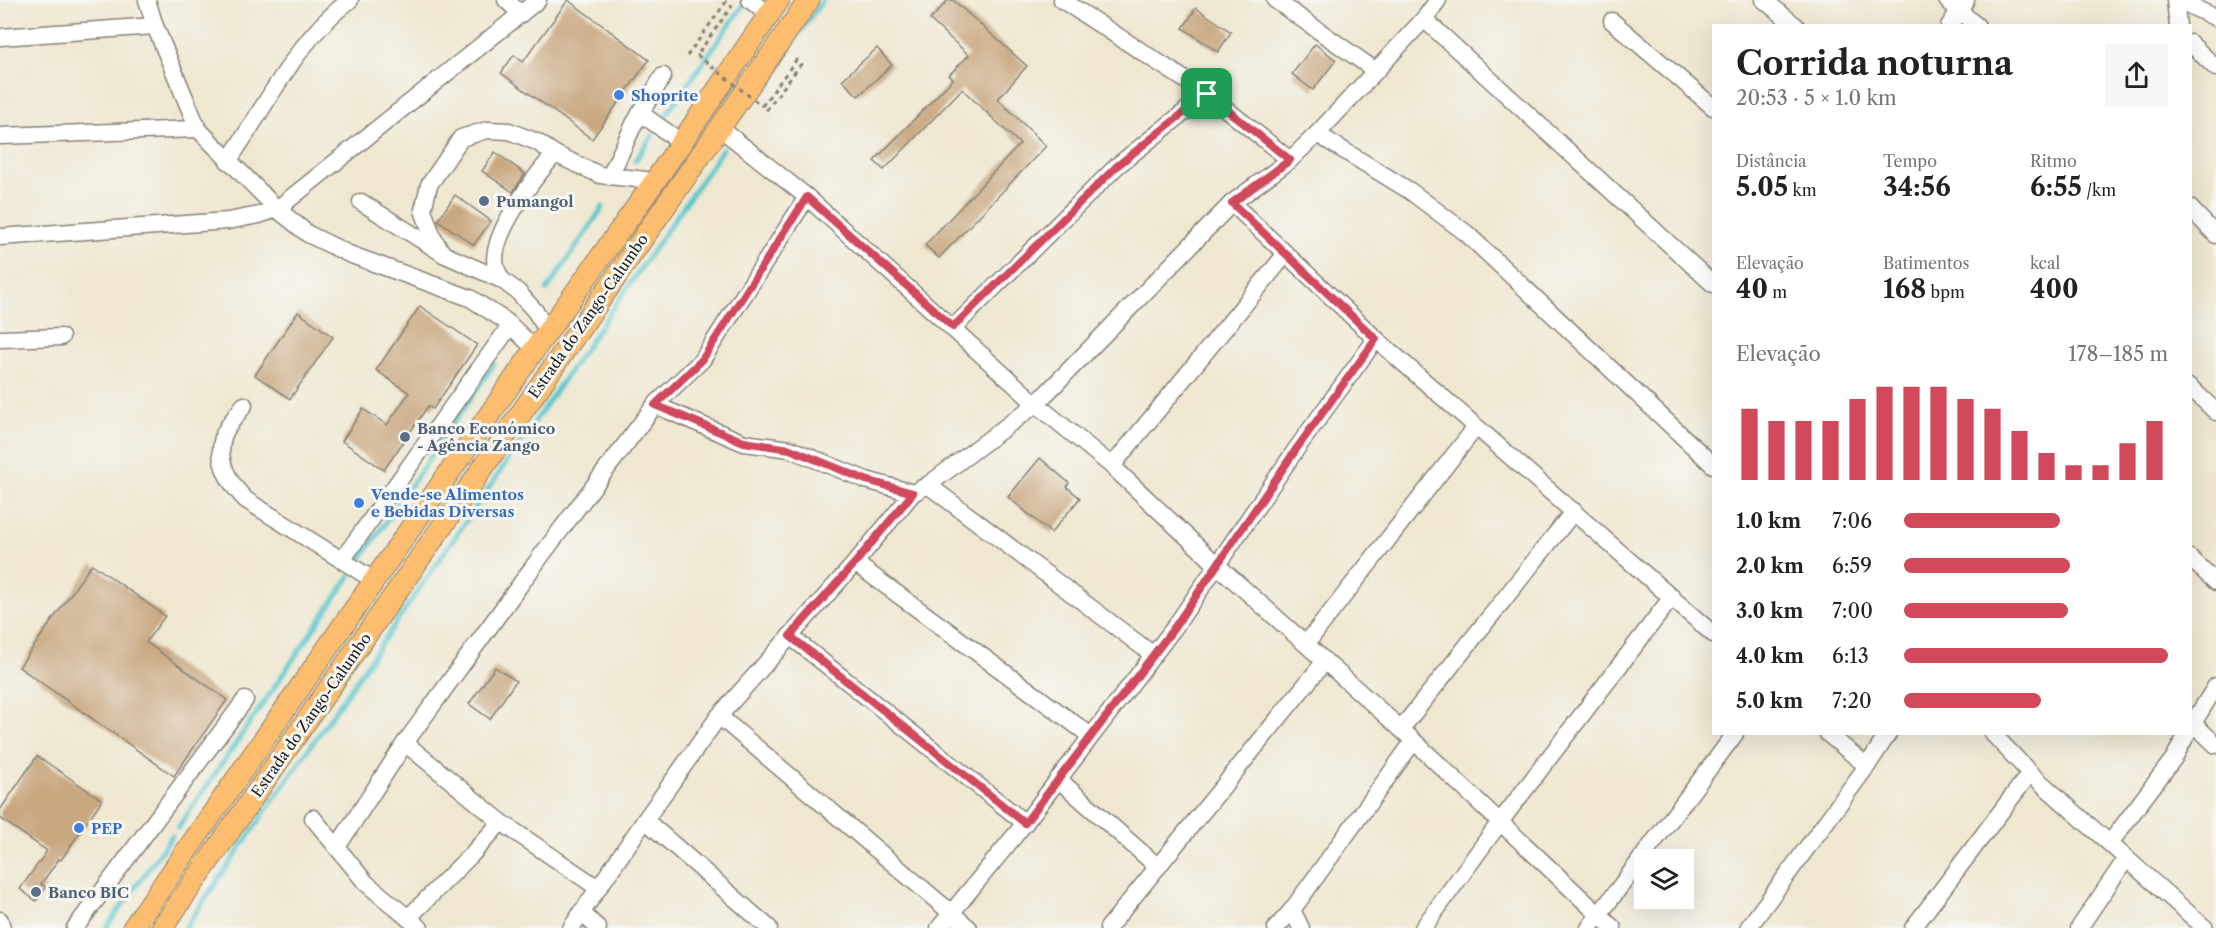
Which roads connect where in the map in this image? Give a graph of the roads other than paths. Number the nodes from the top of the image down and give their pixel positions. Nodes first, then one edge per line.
1 (147, 0) edge
2 (350, 0) edge
3 (506, 0) edge
4 (538, 0) edge
5 (750, 0) edge
6 (809, 0) edge
7 (1062, 0) edge
8 (1275, 0) edge
9 (1438, 0) edge
10 (1764, 0) edge
11 (2176, 0) edge
12 (1957, 4) edge
13 (774, 7) edge
14 (521, 14) junction
15 (2216, 18) edge
16 (1425, 19) junction
17 (1612, 21) dead end
18 (1794, 24) edge
19 (1950, 24) edge
20 (1975, 24) edge
21 (2178, 24) edge
22 (155, 26) junction
23 (0, 37) edge
24 (2192, 45) edge
25 (2216, 68) edge
26 (1376, 71) junction
27 (663, 76) dead end
28 (1207, 94) junction
29 (1712, 106) edge
30 (640, 113) junction
31 (720, 128) junction
32 (198, 129) junction
33 (1317, 134) junction
34 (0, 136) edge
35 (681, 142) junction
36 (555, 154) junction
37 (1290, 160) junction
38 (228, 161) junction
39 (610, 176) junction
40 (656, 181) junction
41 (807, 197) junction
42 (361, 202) dead end
43 (1232, 203) junction
44 (277, 209) junction
45 (2192, 210) edge
46 (2216, 235) edge
47 (0, 237) edge
48 (444, 254) junction
49 (1285, 255) junction
50 (502, 280) junction
51 (1712, 283) edge
52 (510, 326) junction
53 (953, 327) junction
54 (548, 331) junction
55 (61, 337) dead end
56 (0, 339) edge
57 (1376, 339) junction
58 (535, 349) junction
59 (2192, 389) edge
60 (1036, 404) junction
61 (244, 405) dead end
62 (655, 405) junction
63 (2216, 412) edge
64 (1476, 427) junction
65 (1712, 464) edge
66 (1112, 466) junction
67 (928, 485) junction
68 (913, 493) junction
69 (1574, 511) junction
70 (342, 560) junction
71 (2192, 560) edge
72 (855, 563) junction
73 (1218, 566) junction
74 (375, 581) junction
75 (2216, 582) edge
76 (1672, 597) junction
77 (1712, 633) edge
78 (790, 636) junction
79 (1306, 644) junction
80 (1152, 654) junction
81 (1325, 661) junction
82 (2216, 686) edge
83 (244, 700) dead end
84 (719, 716) junction
85 (2192, 723) edge
86 (2192, 728) edge
87 (1401, 729) junction
88 (1734, 735) edge
89 (1829, 735) edge
90 (1887, 735) edge
91 (1994, 735) edge
92 (2186, 735) edge
93 (1091, 736) junction
94 (1413, 742) junction
95 (405, 743) junction
96 (2216, 746) edge
97 (1867, 766) junction
98 (2030, 773) junction
99 (1058, 779) junction
100 (313, 818) dead end
101 (645, 820) junction
102 (501, 822) junction
103 (1500, 822) junction
104 (1025, 823) junction
105 (2110, 843) junction
106 (337, 847) junction
107 (2126, 859) junction
108 (1158, 867) junction
109 (598, 888) junction
110 (1292, 910) junction
111 (581, 912) junction
112 (951, 913) junction
113 (0, 920) edge
114 (1595, 922) edge
115 (414, 923) edge
116 (2, 928) edge
117 (75, 928) edge
118 (133, 928) edge
119 (162, 928) edge
120 (571, 928) edge
121 (598, 928) edge
122 (769, 928) edge
123 (939, 928) edge
124 (969, 928) edge
125 (1108, 928) edge
126 (1276, 928) edge
127 (1301, 928) edge
128 (1423, 928) edge
129 (1613, 928) edge
130 (1748, 928) edge
131 (1913, 928) edge
132 (2079, 928) edge
133 (2205, 928) edge

1 - 22 street
2 - 38 street
3 - 14 street
4 - 14 street
5 - 13 street
6 - 31 main road, Estrada do Zango-Calumbo
7 - 28 street
8 - 26 street
9 - 16 street
10 - 18 street
11 - 15 street
11 - 21 street
12 - 19 street
12 - 20 street
13 - 35 main road, Estrada do Zango-Calumbo
14 - 44 street
16 - 26 street
16 - 51 street
17 - 29 street
22 - 23 street
22 - 32 street
24 - 25 street
26 - 33 street
27 - 30 street
28 - 37 street
28 - 53 street
30 - 35 street
30 - 39 street
31 - 41 street
31 - 119 main road, Estrada do Zango-Calumbo
32 - 34 street
32 - 38 street
33 - 37 street
33 - 65 street
35 - 40 main road, Estrada do Zango-Calumbo
36 - 39 street
36 - 48 street
36 - 50 street
37 - 43 street
38 - 44 street
39 - 40 street
40 - 54 main road, Estrada do Zango-Calumbo
41 - 53 street
41 - 62 street
42 - 48 street
43 - 49 street
43 - 60 street
44 - 47 street
44 - 52 street
45 - 46 street
48 - 50 street
49 - 57 street
49 - 66 street
50 - 54 street
52 - 58 street
52 - 70 street
53 - 60 street
54 - 58 main road, Estrada do Zango-Calumbo
55 - 56 street
57 - 64 street
57 - 73 street
58 - 74 main road, Estrada do Zango-Calumbo
59 - 63 street
60 - 66 street
60 - 67 street
61 - 70 street
62 - 68 street
62 - 95 street
64 - 69 street
64 - 79 street
66 - 73 street
67 - 68 street
67 - 80 street
68 - 72 street
69 - 76 street
69 - 87 street
70 - 74 street
71 - 75 street
72 - 78 street
72 - 93 street
73 - 79 street
73 - 80 street
74 - 118 main road, Estrada do Zango-Calumbo
76 - 77 street
76 - 103 street
78 - 84 street
78 - 104 street
79 - 81 street
80 - 93 street
81 - 87 street
81 - 108 street
82 - 85 street
83 - 117 street
84 - 101 street
84 - 112 street
86 - 96 street
87 - 94 street
88 - 114 street
89 - 97 street
90 - 97 street
91 - 98 street
92 - 105 street
93 - 99 street
94 - 103 street
94 - 110 street
95 - 102 street
95 - 106 street
97 - 130 street
98 - 105 street
98 - 131 street
99 - 104 street
99 - 108 street
100 - 106 street
101 - 109 street
101 - 122 street
102 - 109 street
102 - 115 street
103 - 114 street
103 - 128 street
104 - 112 street
105 - 107 street
106 - 115 street
107 - 132 street
107 - 133 street
108 - 125 street
109 - 111 street
110 - 126 street
110 - 127 street
111 - 120 street
111 - 121 street
112 - 123 street
112 - 124 street
113 - 116 street
114 - 129 street

